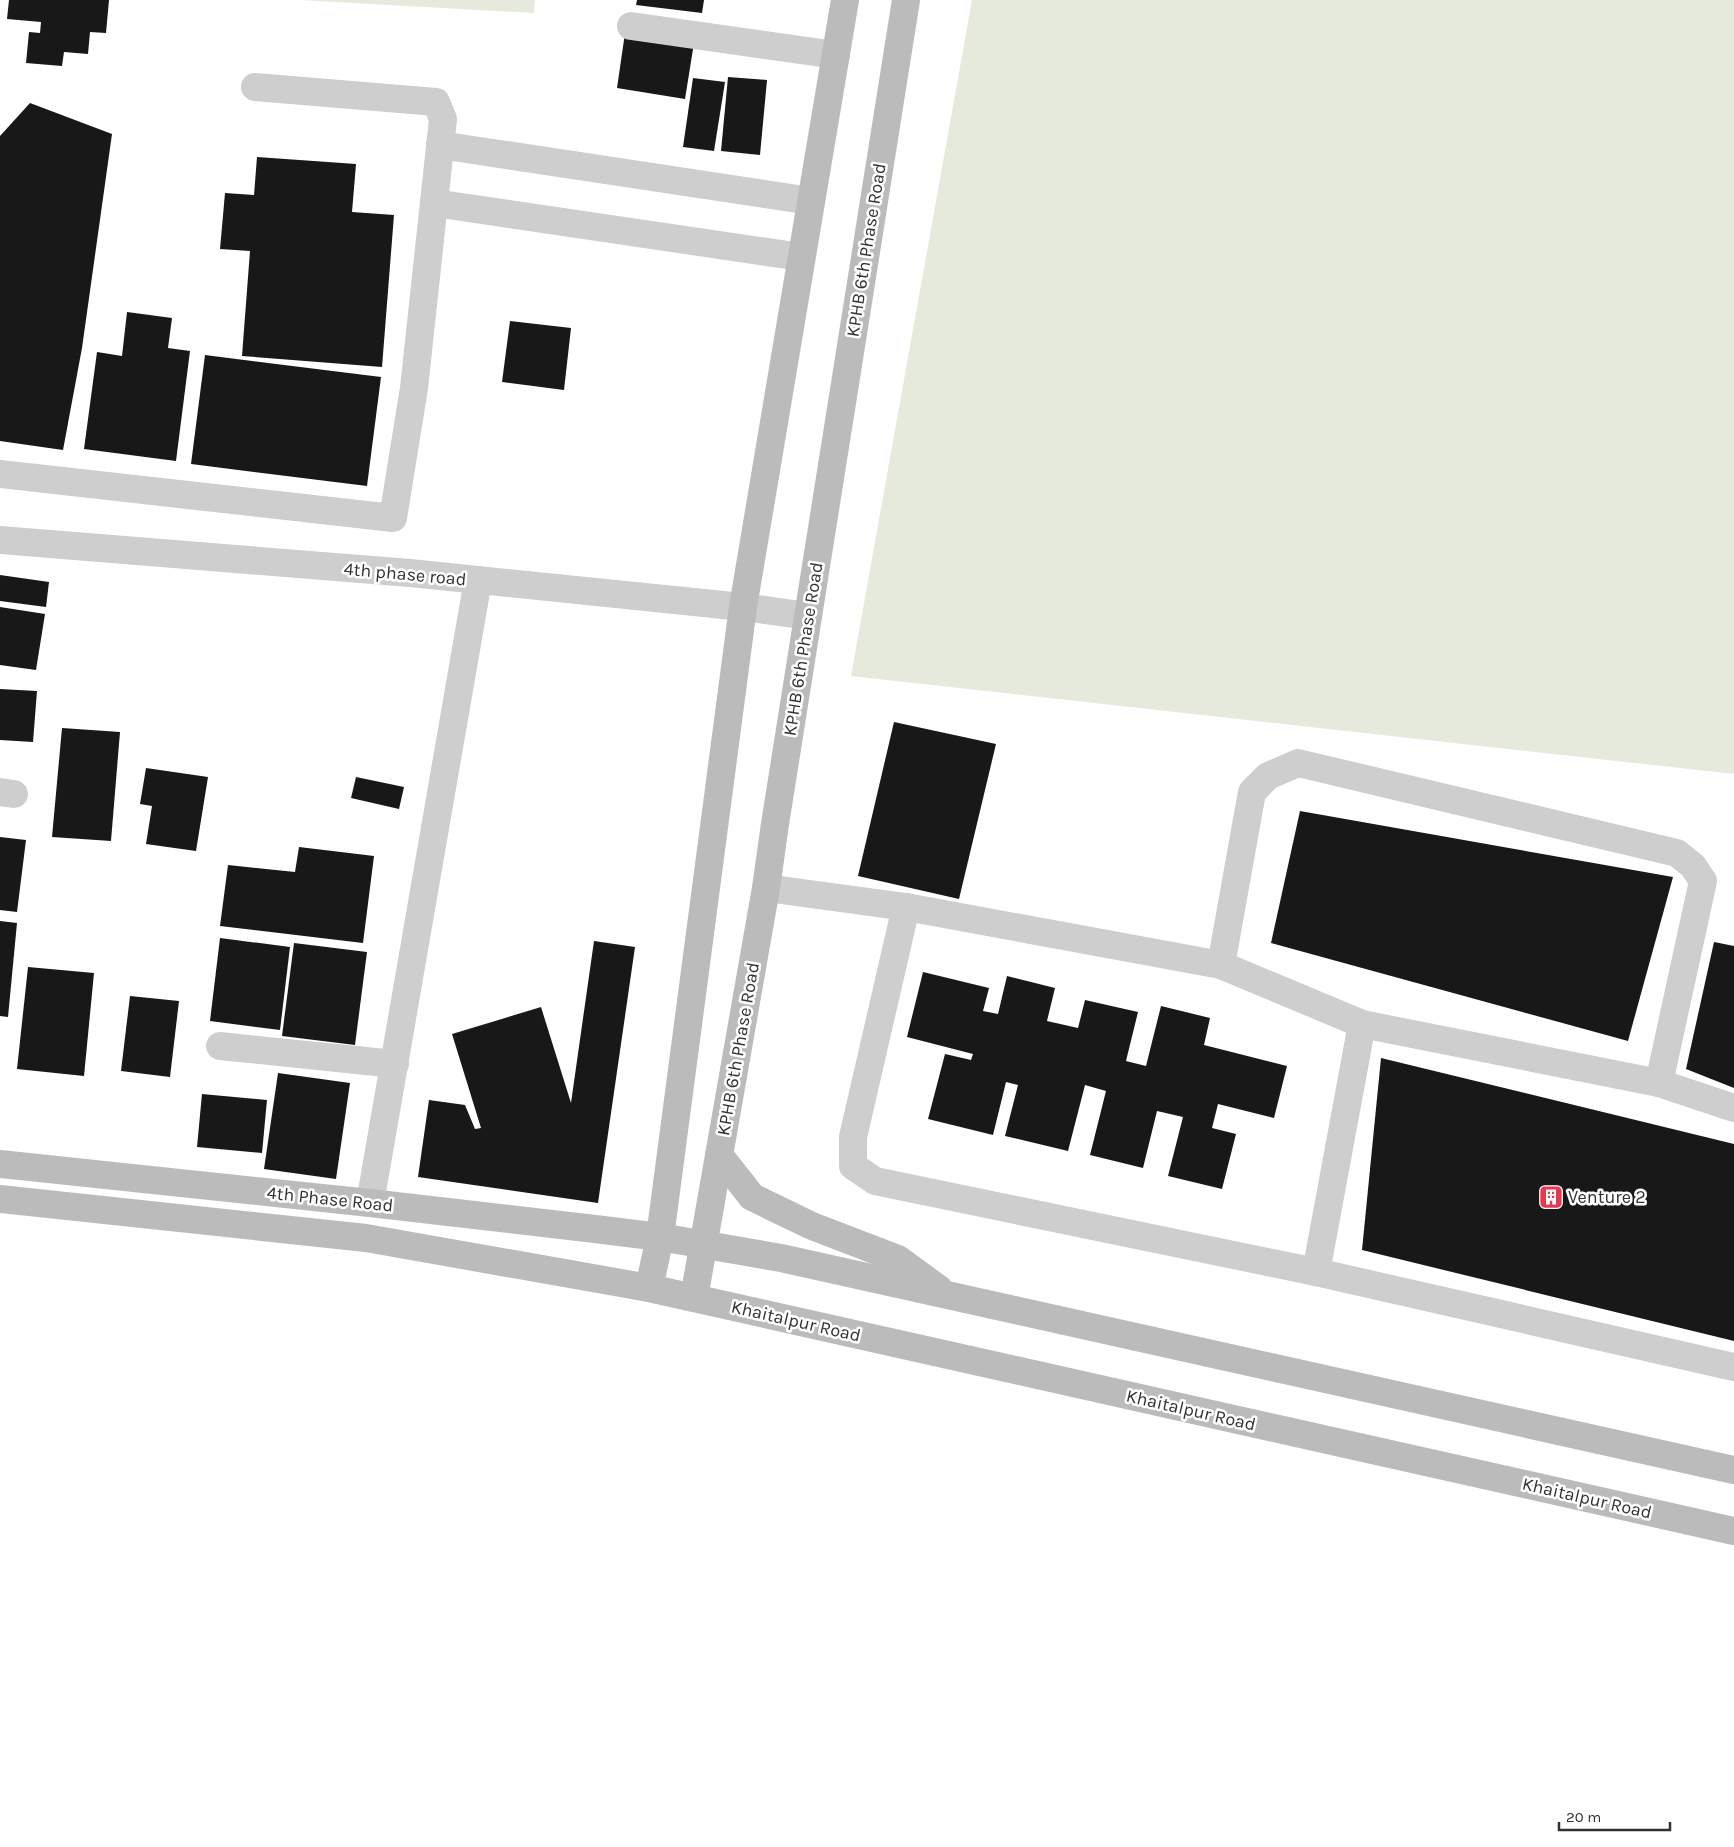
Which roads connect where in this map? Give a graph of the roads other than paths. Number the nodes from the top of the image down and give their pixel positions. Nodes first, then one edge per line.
1 (845, 0) edge
2 (906, 0) edge
3 (631, 26) dead end
4 (836, 55) junction
5 (255, 87) dead end
6 (440, 145) junction
7 (811, 201) junction
8 (434, 203) junction
9 (801, 257) junction
10 (0, 474) edge
11 (0, 540) edge
12 (478, 580) junction
13 (743, 607) junction
14 (808, 616) junction
15 (766, 888) junction
16 (906, 907) junction
17 (1221, 965) junction
18 (1362, 1024) junction
19 (220, 1046) dead end
20 (395, 1064) junction
21 (1659, 1083) junction
22 (1734, 1108) edge
23 (719, 1155) junction
24 (0, 1164) edge
25 (0, 1199) edge
26 (370, 1203) junction
27 (660, 1237) junction
28 (703, 1245) junction
29 (1316, 1272) junction
30 (649, 1288) junction
31 (948, 1295) junction
32 (694, 1298) junction
33 (1734, 1367) edge
34 (1734, 1470) edge
35 (1734, 1532) edge

1 - 4 street
2 - 14 street, KPHB 6th Phase Road
3 - 4 street
4 - 7 street
5 - 6 street
6 - 7 street
6 - 8 street
7 - 9 street
8 - 9 street
8 - 10 street
9 - 13 street
11 - 12 street, 4th phase road
12 - 13 street, 4th phase road
12 - 20 street
13 - 14 street, 4th phase road
13 - 27 street
14 - 15 street, KPHB 6th Phase Road
15 - 16 street
15 - 23 street, KPHB 6th Phase Road
16 - 17 street
16 - 29 street
17 - 18 street
17 - 21 street
18 - 21 street
18 - 29 street
19 - 20 street
20 - 26 street
21 - 22 street
23 - 28 street, KPHB 6th Phase Road
23 - 31 street
24 - 26 street, 4th Phase Road
25 - 30 street, 4th Phase Road
26 - 27 street, 4th Phase Road
27 - 28 street
27 - 30 street
28 - 31 street
28 - 32 street, KPHB 6th Phase Road
29 - 33 street
30 - 32 street, Khaitalpur Road
31 - 34 street
32 - 35 street, Khaitalpur Road

